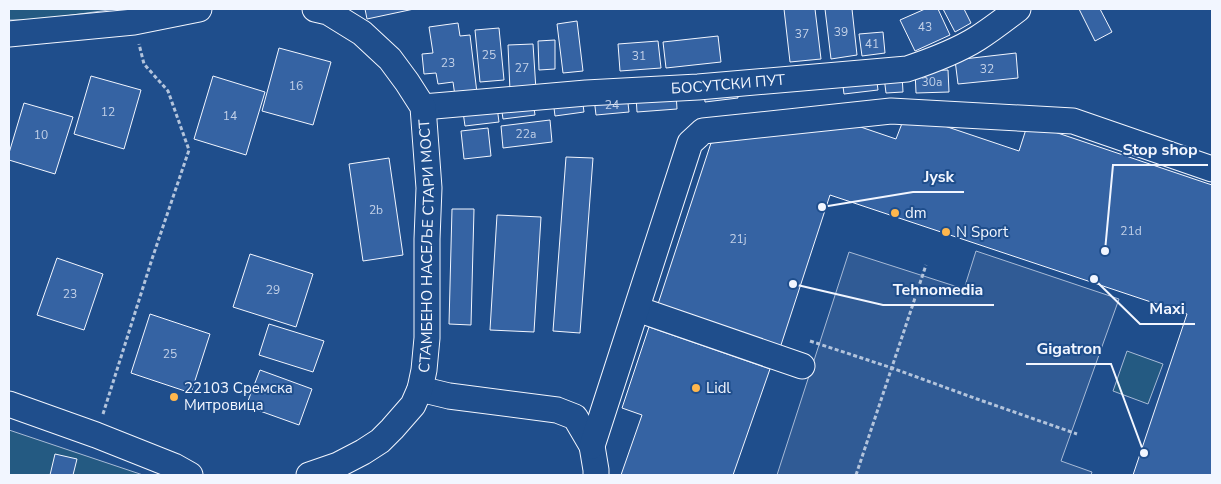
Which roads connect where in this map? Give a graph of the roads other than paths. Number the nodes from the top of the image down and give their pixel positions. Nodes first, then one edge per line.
1 (199, 9) edge
2 (315, 9) edge
3 (1018, 9) edge
4 (9, 34) edge
5 (423, 107) junction
6 (1212, 169) edge
7 (637, 309) junction
8 (802, 366) dead end
9 (420, 389) junction
10 (9, 404) edge
11 (592, 446) junction
12 (190, 475) edge
13 (309, 475) edge
14 (596, 475) edge

1 - 4 street
2 - 5 street, СТАМБЕНО НАСЕЉЕ СТАРИ МОСТ
3 - 5 street, БОСУТСКИ ПУТ
5 - 9 street, СТАМБЕНО НАСЕЉЕ СТАРИ МОСТ
6 - 7 street
7 - 8 street
7 - 11 street
9 - 11 street
9 - 13 street, СТАМБЕНО НАСЕЉЕ СТАРИ МОСТ
10 - 12 street
11 - 14 street

